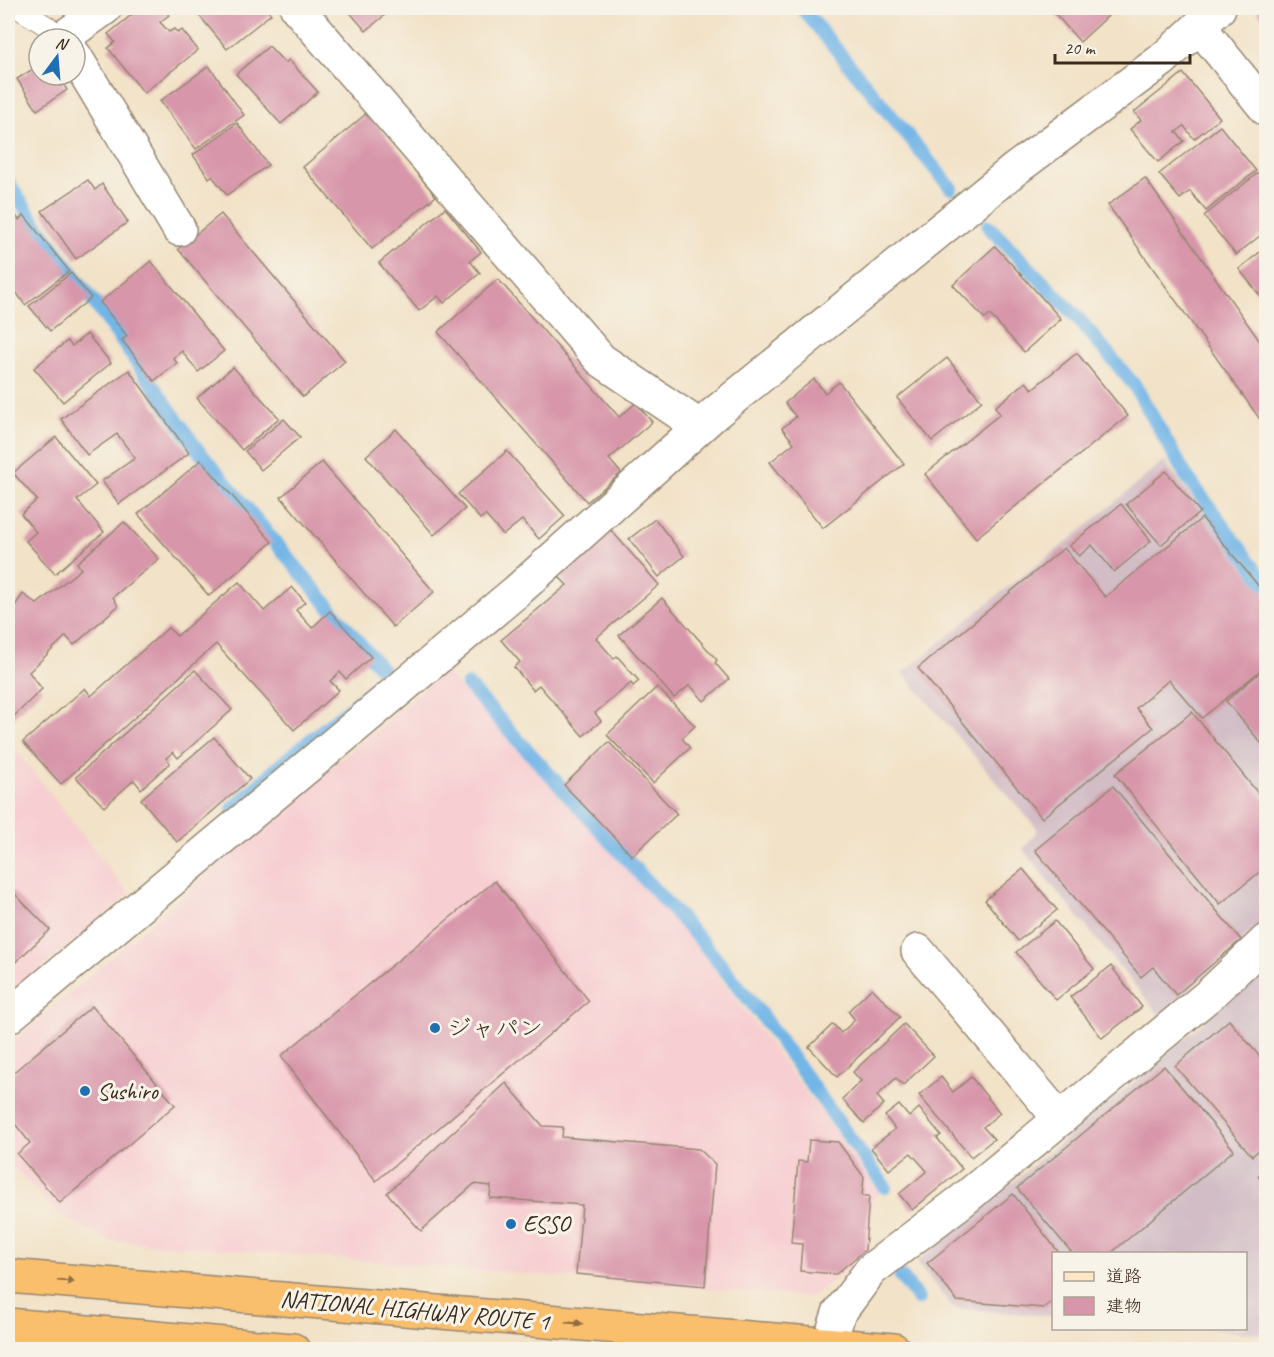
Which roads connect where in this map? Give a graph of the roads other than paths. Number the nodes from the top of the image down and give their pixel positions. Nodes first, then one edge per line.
1 (18, 8) edge
2 (105, 8) edge
3 (297, 8) edge
4 (1209, 17) edge
5 (44, 27) edge
6 (85, 27) edge
7 (87, 76) edge
8 (1266, 109) edge
9 (179, 229) dead end
10 (699, 426) junction
11 (1266, 941) edge
12 (918, 951) dead end
13 (8, 1017) edge
14 (1060, 1119) junction
15 (8, 1276) edge
16 (8, 1325) edge
17 (829, 1344) junction
18 (24, 1350) edge
19 (293, 1350) edge
20 (894, 1350) edge

1 - 5 lane
2 - 6 street
3 - 10 street
4 - 8 street
4 - 10 street
7 - 9 street
10 - 13 street
11 - 14 street
12 - 14 street
14 - 17 street
15 -> 17 highway, NATIONAL HIGHWAY ROUTE 1
16 - 18 street
16 - 19 highway, NATIONAL HIGHWAY ROUTE 1
17 - 20 highway, NATIONAL HIGHWAY ROUTE 1

